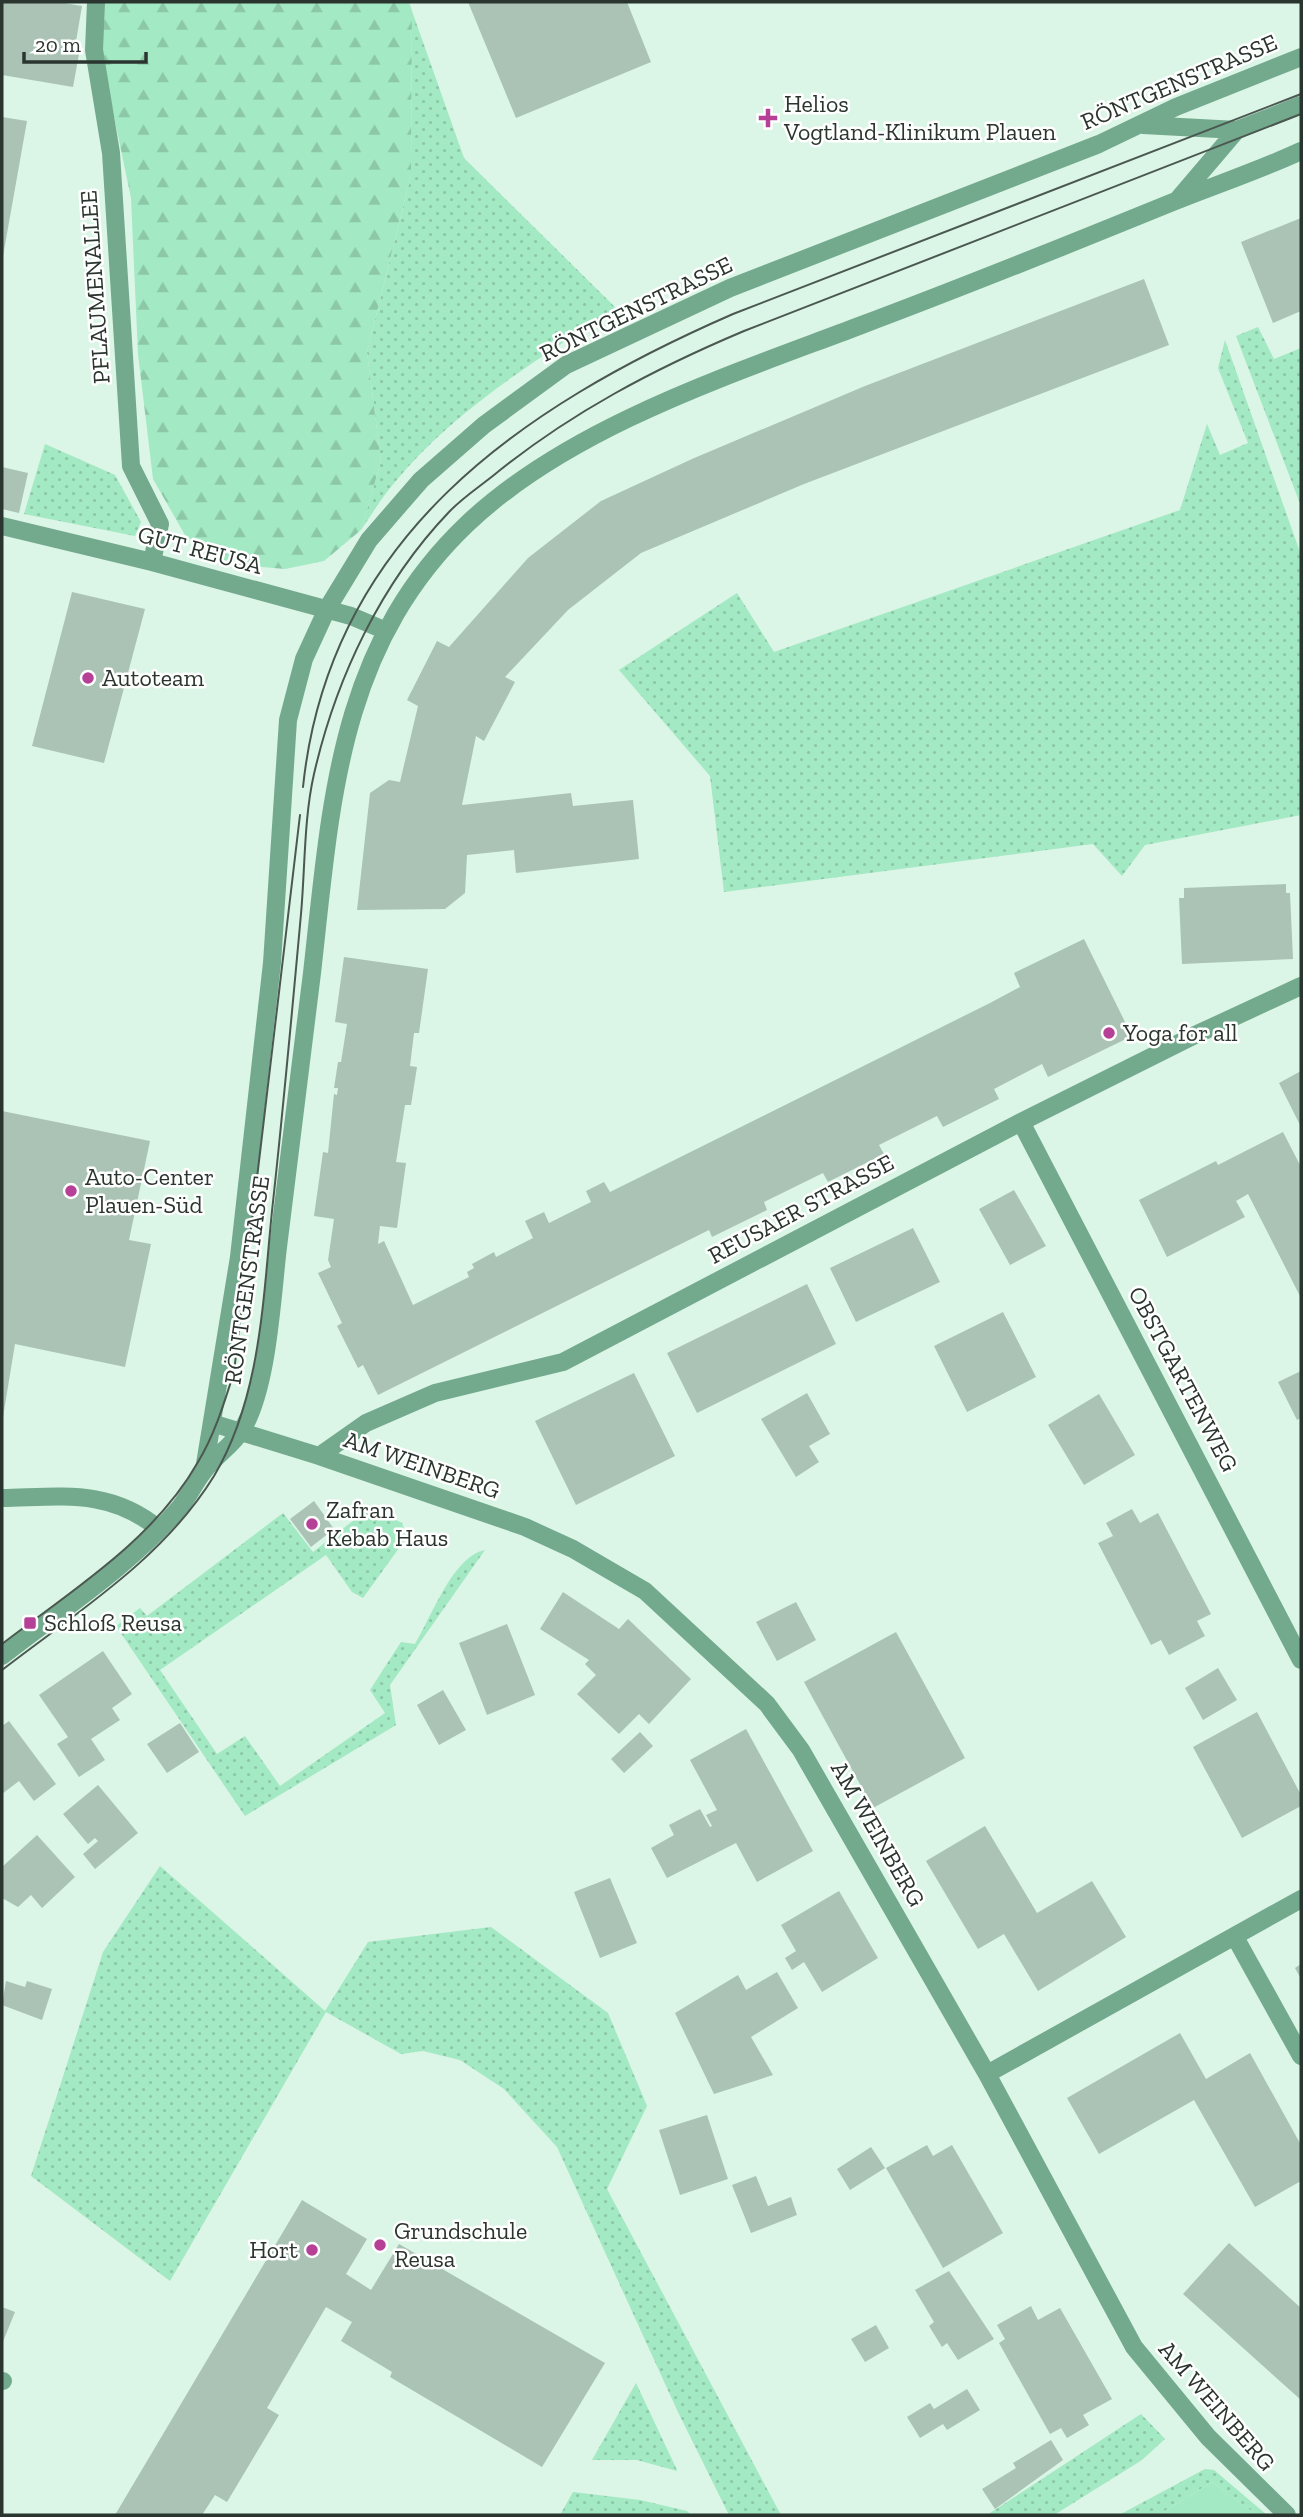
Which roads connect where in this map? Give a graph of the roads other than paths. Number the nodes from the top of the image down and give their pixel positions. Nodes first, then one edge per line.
1 (96, 2) edge
2 (1301, 57) edge
3 (1301, 105) edge
4 (1139, 125) junction
5 (1237, 130) junction
6 (1301, 151) edge
7 (1177, 200) junction
8 (2, 526) edge
9 (152, 562) junction
10 (327, 609) junction
11 (384, 630) junction
12 (1301, 986) edge
13 (1021, 1122) junction
14 (212, 1423) junction
15 (242, 1431) junction
16 (319, 1456) junction
17 (204, 1470) junction
18 (2, 1497) edge
19 (159, 1529) junction
20 (2, 1656) edge
21 (1301, 1660) edge
22 (1301, 1899) edge
23 (1235, 1937) junction
24 (1301, 2056) edge
25 (987, 2074) junction
26 (1287, 2515) edge

1 - 9 street, PFLAUMENALLEE
2 - 4 street, RÖNTGENSTRASSE
3 - 5 street
4 - 5 street
4 - 10 street, RÖNTGENSTRASSE
5 - 7 street
6 - 7 street, RÖNTGENSTRASSE
7 - 11 street, RÖNTGENSTRASSE
8 - 9 street, GUT REUSA
9 - 10 street, GUT REUSA
10 - 11 street, GUT REUSA
10 - 14 street, RÖNTGENSTRASSE
11 - 15 street, RÖNTGENSTRASSE
12 - 13 street, REUSAER STRASSE
13 - 16 street, REUSAER STRASSE
13 - 21 street, OBSTGARTENWEG
14 - 15 street, AM WEINBERG
14 - 17 street, RÖNTGENSTRASSE
15 - 16 street, AM WEINBERG
15 - 17 street, RÖNTGENSTRASSE
16 - 25 street, AM WEINBERG
17 - 19 street
18 - 19 street
19 - 20 street
22 - 23 street
23 - 24 street
23 - 25 street
25 - 26 street, AM WEINBERG

